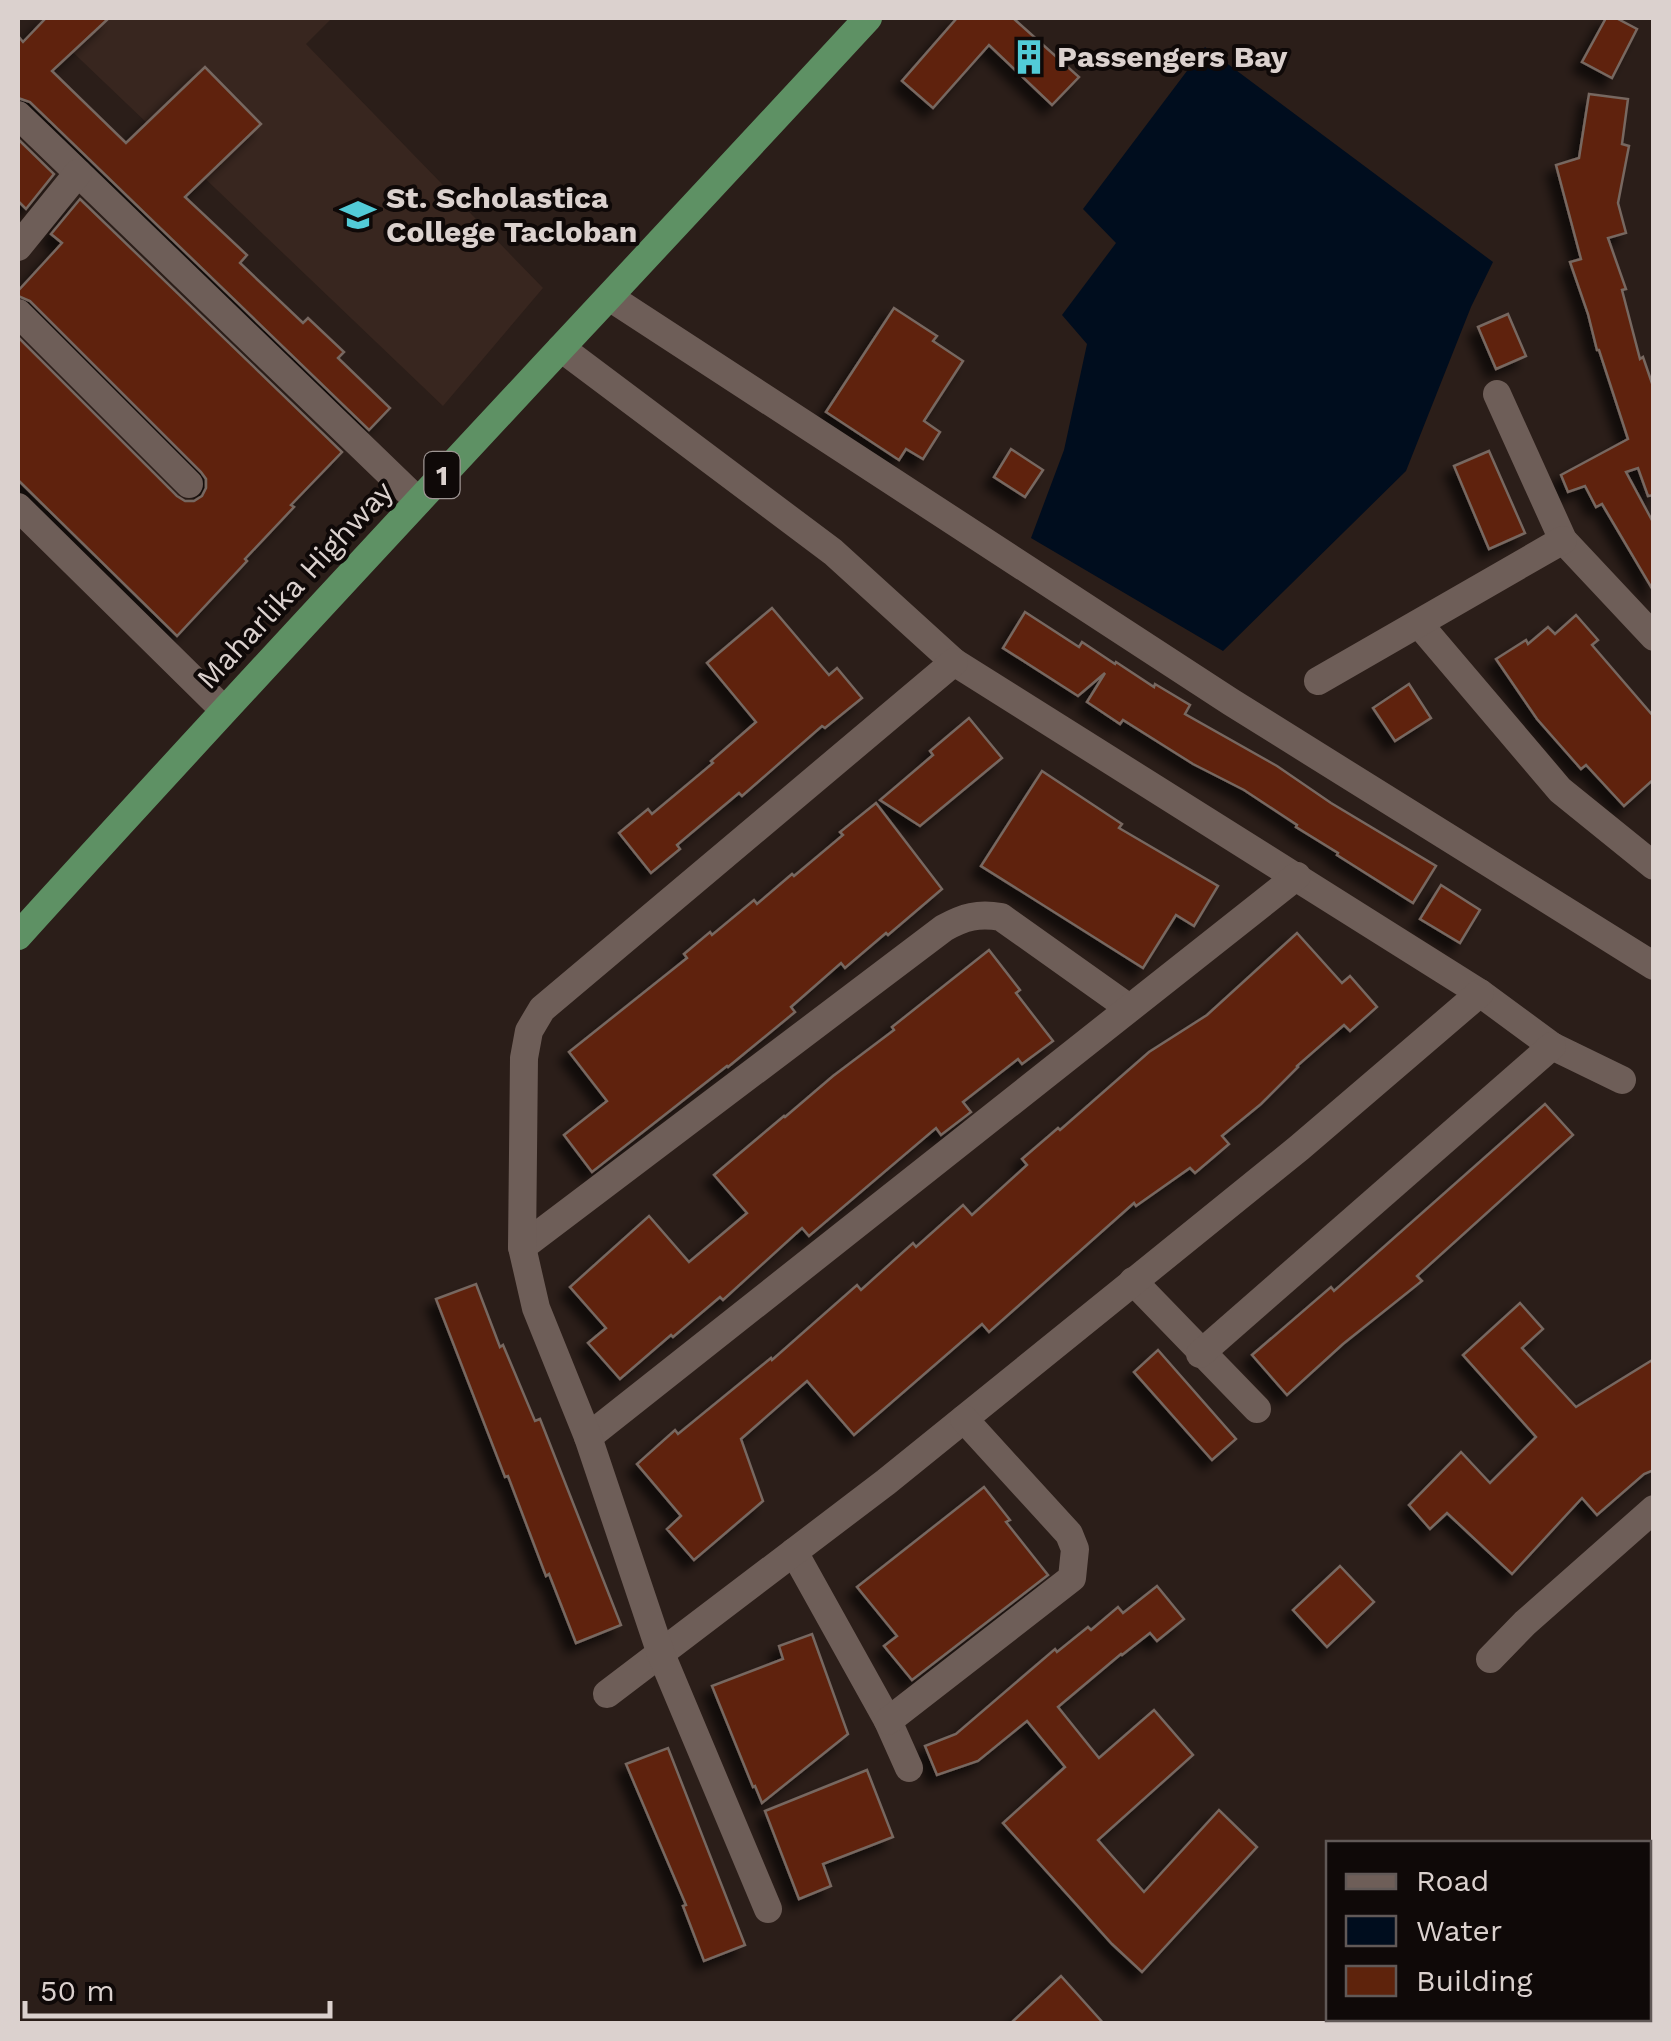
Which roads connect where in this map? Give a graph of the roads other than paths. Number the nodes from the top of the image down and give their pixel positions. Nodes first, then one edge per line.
1 (868, 18) edge
2 (18, 116) edge
3 (78, 172) junction
4 (18, 247) edge
5 (610, 298) junction
6 (18, 314) edge
7 (561, 348) junction
8 (1497, 394) dead end
9 (189, 484) dead end
10 (418, 500) junction
11 (18, 507) edge
12 (1563, 540) junction
13 (1420, 624) junction
14 (1654, 637) edge
15 (954, 662) junction
16 (1318, 681) dead end
17 (224, 709) junction
18 (1654, 866) edge
19 (1297, 876) junction
20 (18, 936) edge
21 (1654, 966) edge
22 (1480, 993) junction
23 (1129, 1008) junction
24 (1552, 1046) junction
25 (1622, 1080) dead end
26 (522, 1246) junction
27 (1132, 1281) junction
28 (1200, 1354) junction
29 (1256, 1410) dead end
30 (964, 1419) junction
31 (588, 1436) junction
32 (1654, 1510) edge
33 (794, 1552) junction
34 (661, 1654) junction
35 (1490, 1659) dead end
36 (607, 1694) dead end
37 (888, 1721) junction
38 (909, 1768) dead end
39 (768, 1909) dead end

1 - 5 highway, Maharlika Highway / 1
2 - 3 street
3 - 4 street
3 - 10 street
5 - 7 highway, Maharlika Highway / 1
5 - 21 street
6 - 9 street
7 - 10 highway, Maharlika Highway / 1
7 - 15 street
8 - 12 street
10 - 17 highway, Maharlika Highway / 1
11 - 17 street
12 - 13 street
12 - 14 street
13 - 16 street
13 - 18 street
15 - 19 street
15 - 26 street
17 - 20 highway, Maharlika Highway / 1
19 - 22 street
19 - 23 street
22 - 24 street
22 - 27 street
23 - 26 street
23 - 31 street
24 - 25 street
24 - 28 street
26 - 31 street
27 - 28 street
27 - 30 street
28 - 29 street
30 - 33 street
30 - 37 street
31 - 34 street
32 - 35 street
33 - 34 street
33 - 37 street
34 - 36 street
34 - 39 street
37 - 38 street

